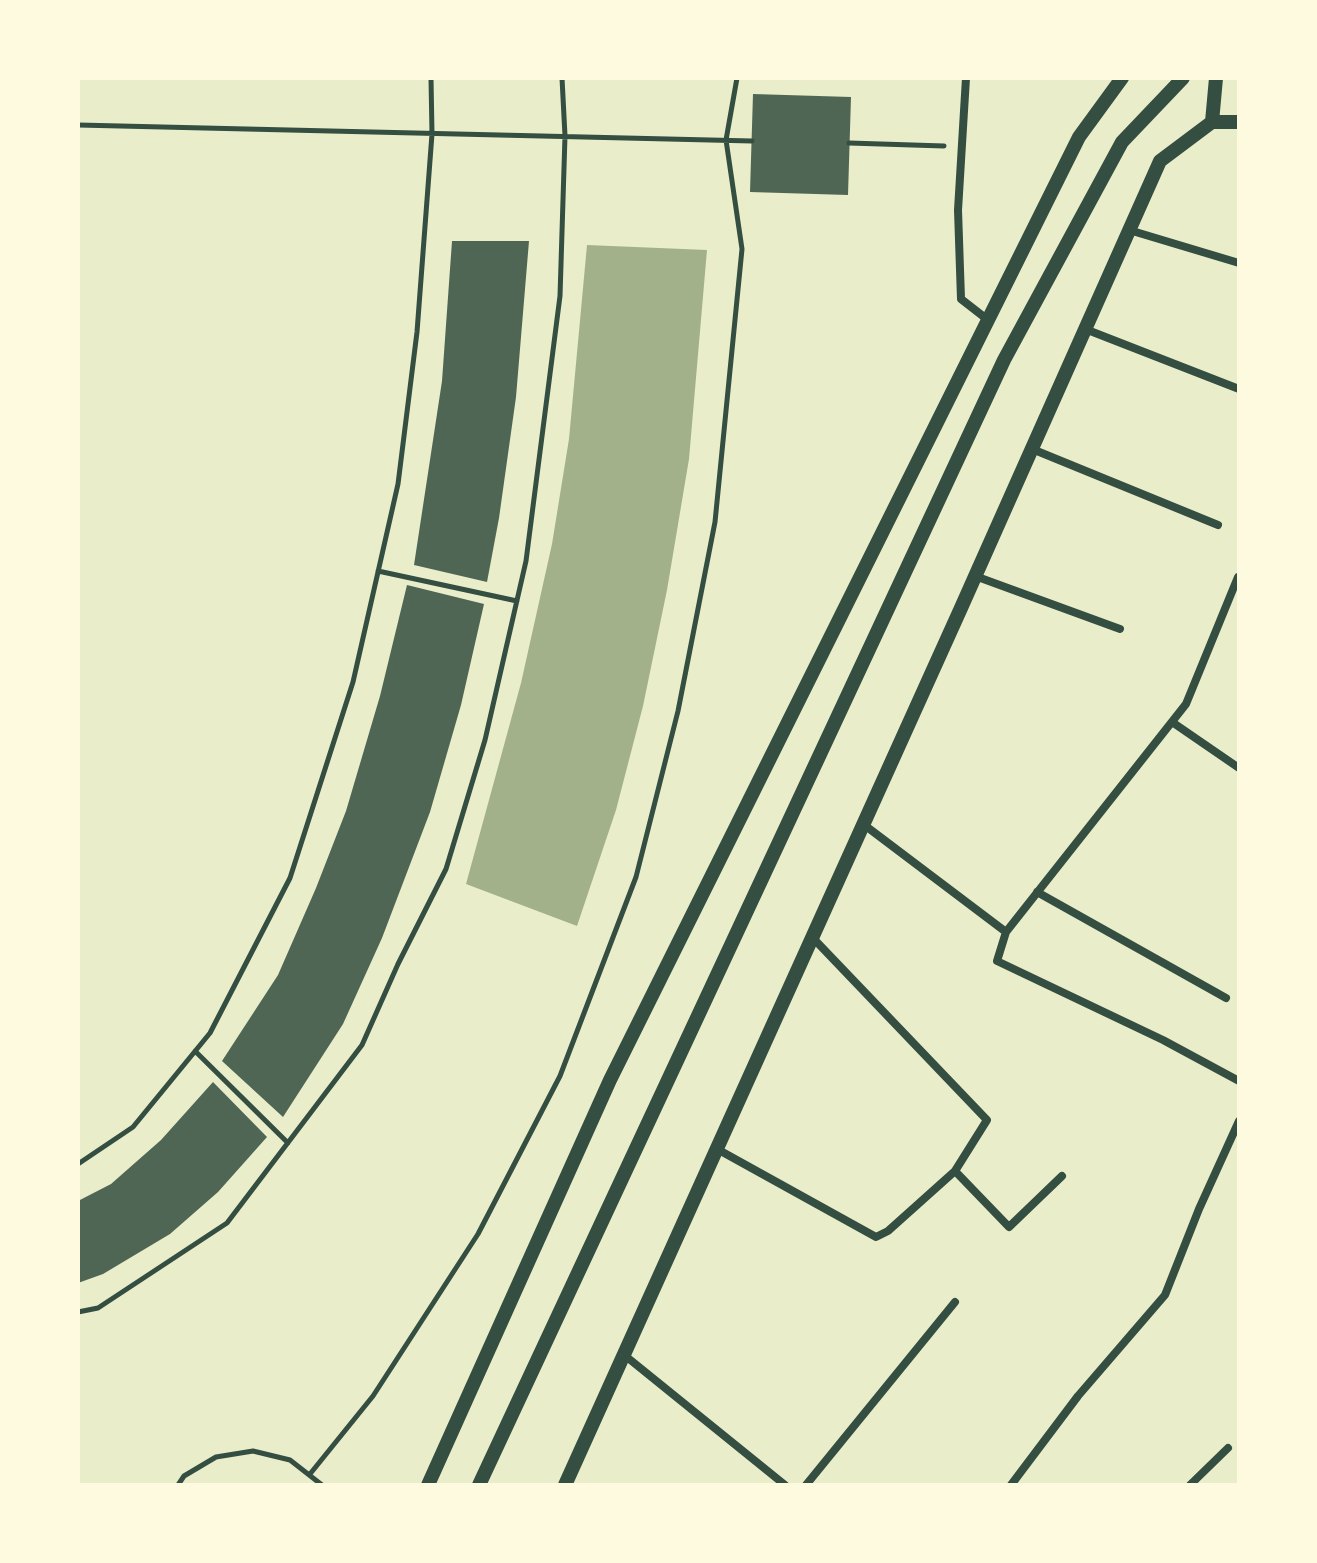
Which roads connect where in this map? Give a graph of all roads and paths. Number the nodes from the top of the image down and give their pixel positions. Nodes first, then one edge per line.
1 (431, 78) edge
2 (562, 78) edge
3 (737, 78) edge
4 (966, 78) edge
5 (1122, 78) edge
6 (1183, 78) edge
7 (1216, 78) edge
8 (1212, 122) junction
9 (1239, 122) edge
10 (78, 125) edge
11 (432, 134) junction
12 (565, 136) junction
13 (726, 140) junction
14 (752, 141) dead end
15 (849, 143) dead end
16 (962, 147) junction
17 (1129, 230) junction
18 (1239, 263) edge
19 (988, 320) junction
20 (1085, 329) junction
21 (1239, 389) edge
22 (1032, 449) junction
23 (1218, 525) dead end
24 (378, 571) junction
25 (975, 576) junction
26 (1239, 577) edge
27 (517, 601) junction
28 (1120, 629) dead end
29 (1172, 722) junction
30 (1239, 768) edge
31 (863, 824) junction
32 (1037, 892) junction
33 (1006, 932) junction
34 (812, 937) junction
35 (1226, 998) dead end
36 (195, 1051) junction
37 (1239, 1081) edge
38 (1239, 1121) edge
39 (288, 1143) junction
40 (717, 1149) junction
41 (78, 1164) edge
42 (955, 1171) junction
43 (1062, 1176) dead end
44 (955, 1302) dead end
45 (78, 1312) edge
46 (623, 1354) junction
47 (1228, 1448) dead end
48 (310, 1474) junction
49 (178, 1485) edge
50 (322, 1485) edge
51 (428, 1485) edge
52 (479, 1485) edge
53 (565, 1485) edge
54 (785, 1485) edge
55 (806, 1485) edge
56 (1011, 1485) edge
57 (1190, 1485) edge

1 - 11 path
2 - 12 path
3 - 13 path
4 - 16 street
5 - 19 street
6 - 52 street
7 - 8 street
8 - 9 street
8 - 17 street
10 - 11 path
11 - 12 path
11 - 24 path
12 - 13 path
12 - 27 path
13 - 14 path
13 - 48 path
15 - 16 path
16 - 19 street
17 - 18 street
17 - 20 street
19 - 51 street
20 - 21 street
20 - 22 street
22 - 23 street
22 - 25 street
24 - 27 path
24 - 36 path
25 - 28 street
25 - 31 street
26 - 29 street
27 - 39 path
29 - 30 street
29 - 32 street
31 - 33 street
31 - 34 street
32 - 33 street
32 - 35 street
33 - 37 street
34 - 40 street
34 - 42 street
36 - 39 path
36 - 41 path
38 - 56 street
39 - 45 path
40 - 42 street
40 - 46 street
42 - 43 street
44 - 55 street
46 - 53 street
46 - 54 street
47 - 57 street
48 - 49 path
48 - 50 path

